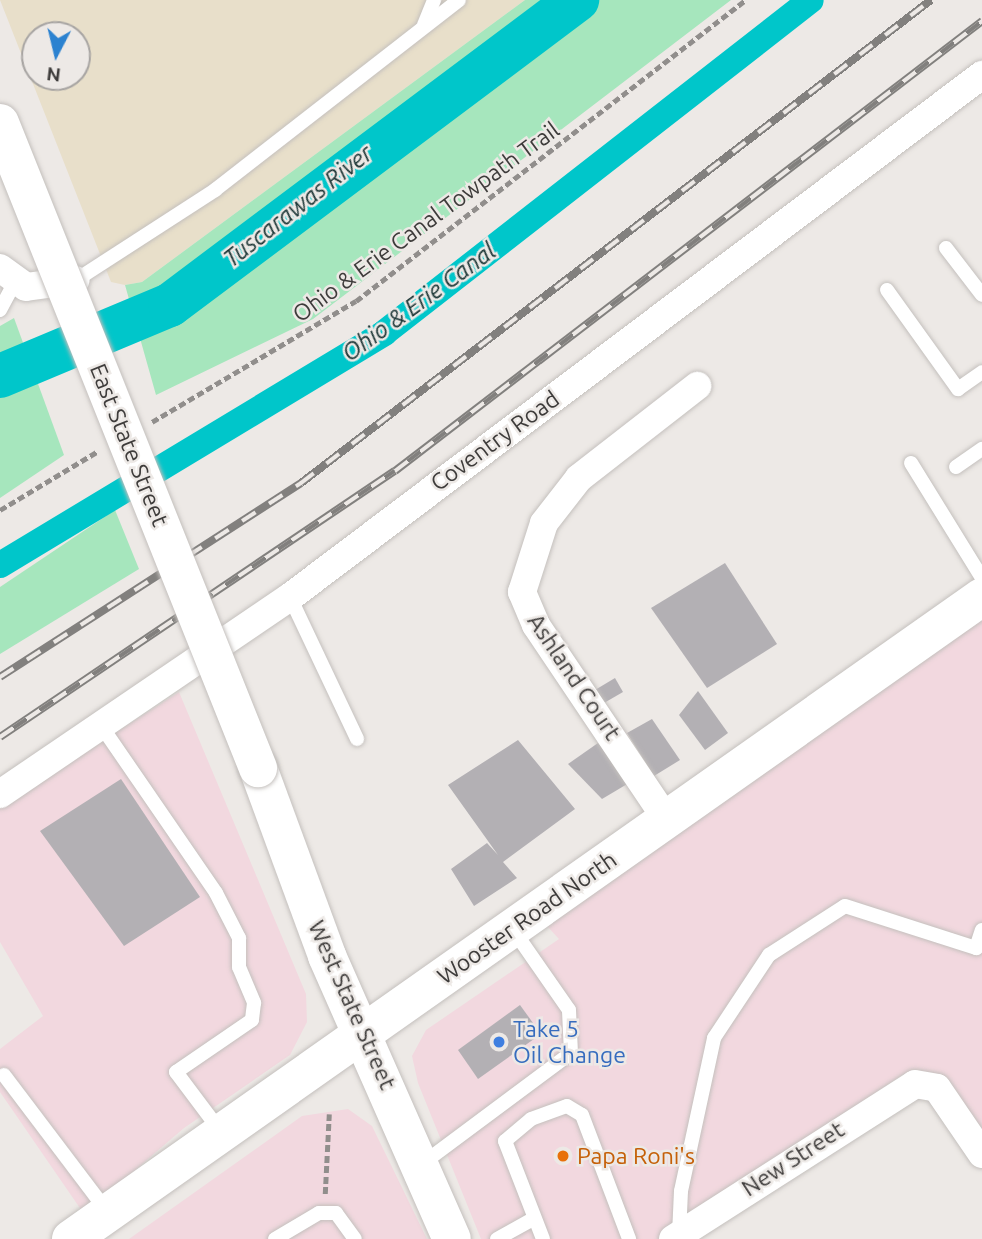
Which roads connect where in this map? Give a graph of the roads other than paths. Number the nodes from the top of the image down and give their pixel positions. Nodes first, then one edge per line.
1 (434, 0) edge
2 (459, 0) edge
3 (424, 26) junction
4 (982, 75) edge
5 (0, 123) edge
6 (946, 248) dead end
7 (7, 275) edge
8 (76, 279) joint
9 (887, 290) dead end
10 (982, 295) edge
11 (0, 310) edge
12 (980, 376) edge
13 (697, 386) dead end
14 (982, 449) edge
15 (911, 463) dead end
16 (956, 467) dead end
17 (982, 578) edge
18 (290, 597) junction
19 (982, 597) edge
20 (102, 727) junction
21 (357, 739) dead end
22 (258, 768) joint
23 (0, 794) edge
24 (667, 820) junction
25 (512, 928) junction
26 (982, 930) edge
27 (364, 1031) junction
28 (4, 1074) dead end
29 (221, 1133) junction
30 (982, 1154) edge
31 (421, 1165) junction
32 (108, 1212) junction
33 (533, 1219) junction
34 (676, 1237) edge
35 (71, 1239) edge
36 (275, 1239) edge
37 (355, 1239) edge
38 (452, 1239) edge
39 (496, 1239) edge
40 (543, 1239) edge
41 (629, 1239) edge

1 - 3 lane
2 - 3 lane
3 - 8 lane
4 - 18 street, Coventry Road
5 - 22 main road, East State Street, bridge
6 - 10 lane
7 - 8 street
7 - 11 lane
9 - 12 lane
13 - 24 street, Ashland Court
14 - 16 lane
15 - 17 lane
18 - 20 street, Coventry Road
18 - 21 lane
19 - 24 main road, Wooster Road North
20 - 23 street, Coventry Road
20 - 29 lane
22 - 27 main road, West State Street
24 - 25 main road, Wooster Road North
25 - 27 main road, Wooster Road North
25 - 31 lane
26 - 34 lane
27 - 29 main road, Wooster Road North
27 - 31 main road, West State Street
28 - 32 lane
29 - 32 main road, Wooster Road North
30 - 34 street, New Street
31 - 38 main road, West State Street
32 - 35 main road, Wooster Road North
33 - 39 lane
33 - 40 lane
33 - 41 lane
36 - 37 lane

